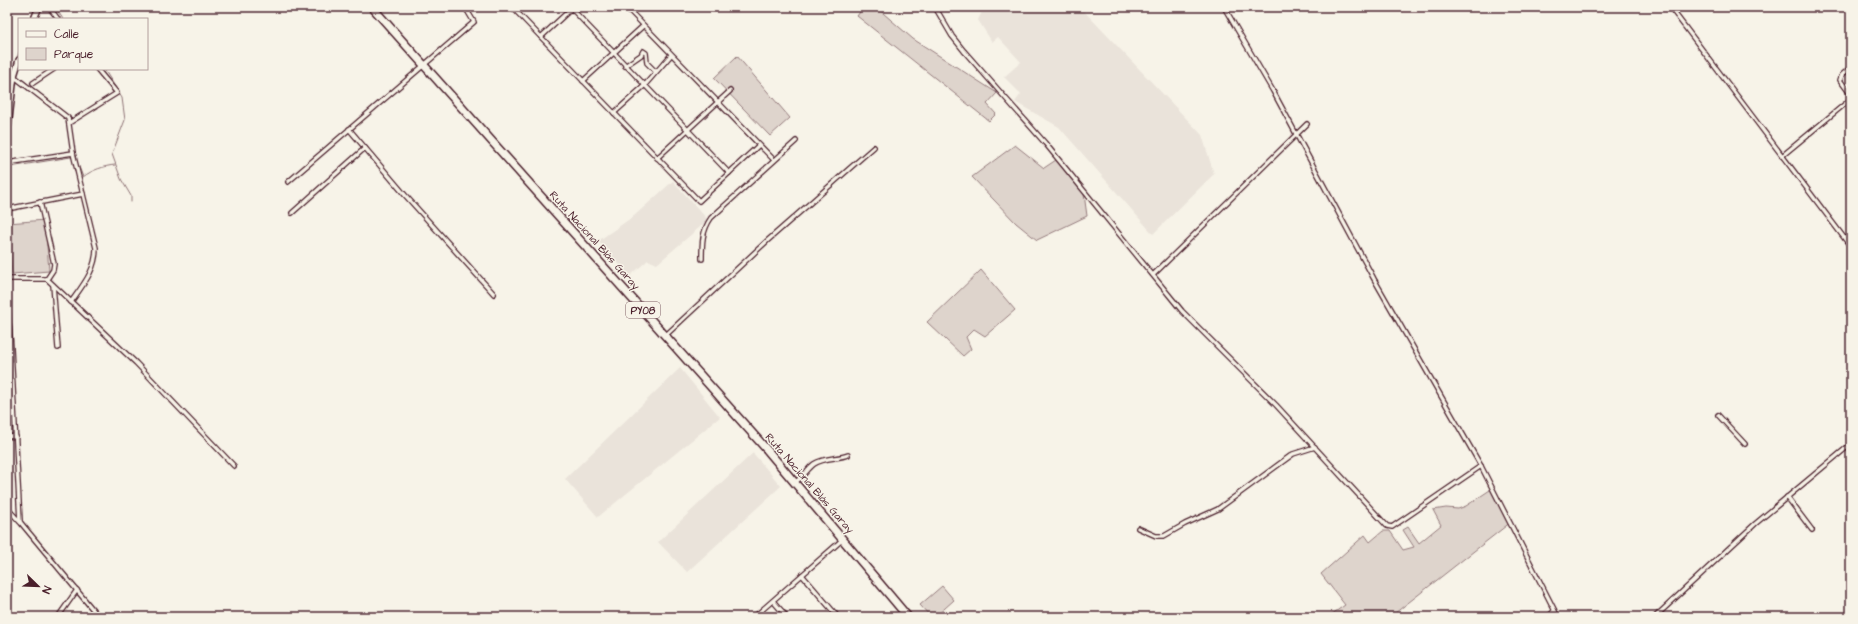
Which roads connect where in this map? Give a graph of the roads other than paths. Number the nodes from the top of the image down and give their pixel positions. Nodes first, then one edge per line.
1 (38, 7) edge
2 (49, 7) edge
3 (372, 7) edge
4 (465, 7) edge
5 (512, 7) edge
6 (626, 7) edge
7 (935, 7) edge
8 (1224, 7) edge
9 (1670, 7) edge
10 (572, 8) edge
11 (34, 18) edge
12 (57, 18) edge
13 (643, 26) junction
14 (541, 37) junction
15 (613, 53) junction
16 (671, 54) junction
17 (18, 63) edge
18 (423, 65) junction
19 (625, 66) junction
20 (1851, 67) edge
21 (52, 70) edge
22 (98, 70) edge
23 (7, 71) edge
24 (655, 71) junction
25 (14, 76) junction
26 (583, 81) junction
27 (33, 83) dead end
28 (644, 86) junction
29 (730, 92) dead end
30 (718, 102) junction
31 (614, 113) junction
32 (69, 123) junction
33 (1307, 124) dead end
34 (349, 129) junction
35 (687, 130) junction
36 (1295, 135) junction
37 (7, 136) edge
38 (796, 141) dead end
39 (759, 145) junction
40 (874, 147) dead end
41 (365, 148) junction
42 (73, 153) junction
43 (1782, 156) junction
44 (657, 158) junction
45 (774, 160) junction
46 (7, 163) edge
47 (729, 173) junction
48 (288, 182) dead end
49 (83, 194) junction
50 (40, 202) junction
51 (7, 209) edge
52 (292, 213) dead end
53 (1851, 247) edge
54 (702, 259) dead end
55 (1153, 275) junction
56 (7, 279) edge
57 (47, 279) junction
58 (53, 285) junction
59 (494, 294) dead end
60 (7, 296) edge
61 (71, 302) junction
62 (666, 335) junction
63 (58, 348) dead end
64 (9, 349) edge
65 (1718, 415) dead end
66 (7, 436) edge
67 (16, 437) junction
68 (1745, 444) dead end
69 (1851, 444) edge
70 (1315, 447) junction
71 (848, 455) dead end
72 (234, 466) dead end
73 (1481, 466) junction
74 (795, 482) junction
75 (1787, 497) junction
76 (7, 508) edge
77 (20, 521) junction
78 (1138, 528) dead end
79 (1812, 530) dead end
80 (844, 539) junction
81 (802, 575) junction
82 (77, 590) junction
83 (773, 601) junction
84 (1554, 611) junction
85 (58, 617) edge
86 (99, 617) edge
87 (754, 617) edge
88 (787, 617) edge
89 (838, 617) edge
90 (908, 617) edge
91 (1548, 617) edge
92 (1558, 617) edge
93 (1655, 617) edge

1 - 11 street
2 - 12 street
3 - 18 highway, Ruta Nacional Blás Garay / PY08
4 - 18 street
5 - 14 street
6 - 13 street
7 - 55 street
8 - 36 street
9 - 43 street
10 - 14 street
10 - 15 street
13 - 15 street
13 - 16 street
14 - 26 street
15 - 19 street
15 - 26 street
16 - 24 street
16 - 30 street
17 - 25 street
18 - 34 street
18 - 62 highway, Ruta Nacional Blás Garay / PY08
19 - 24 street
19 - 28 street
20 - 43 street
21 - 27 street
22 - 32 street
23 - 25 street
24 - 28 street
25 - 32 street
25 - 37 street
26 - 31 street
28 - 31 street
28 - 35 street
29 - 30 street
30 - 35 street
30 - 39 street
31 - 44 street
32 - 42 street
33 - 36 street
34 - 41 street
34 - 48 street
35 - 44 street
35 - 47 street
36 - 55 street
36 - 73 street
38 - 45 street
39 - 45 street
39 - 47 street
40 - 62 street
41 - 52 street
41 - 59 street
42 - 46 street
42 - 49 street
43 - 53 street
44 - 47 street
45 - 54 street
49 - 50 street
49 - 61 street
50 - 51 street
50 - 57 street
55 - 70 street
56 - 57 street
57 - 58 street
58 - 61 street
58 - 63 street
60 - 64 street
61 - 72 street
62 - 74 highway, Ruta Nacional Blás Garay / PY08
64 - 67 street
65 - 68 street
66 - 67 street
67 - 77 street
69 - 75 street
70 - 73 street
70 - 78 street
71 - 74 street
73 - 84 street
74 - 80 highway, Ruta Nacional Blás Garay / PY08
75 - 79 street
75 - 93 street
76 - 77 street
77 - 82 street
80 - 81 street
80 - 90 highway, Ruta Nacional Blás Garay / PY08
81 - 83 street
81 - 89 street
82 - 85 street
82 - 86 street
83 - 87 street
83 - 88 street
84 - 91 street
84 - 92 street

